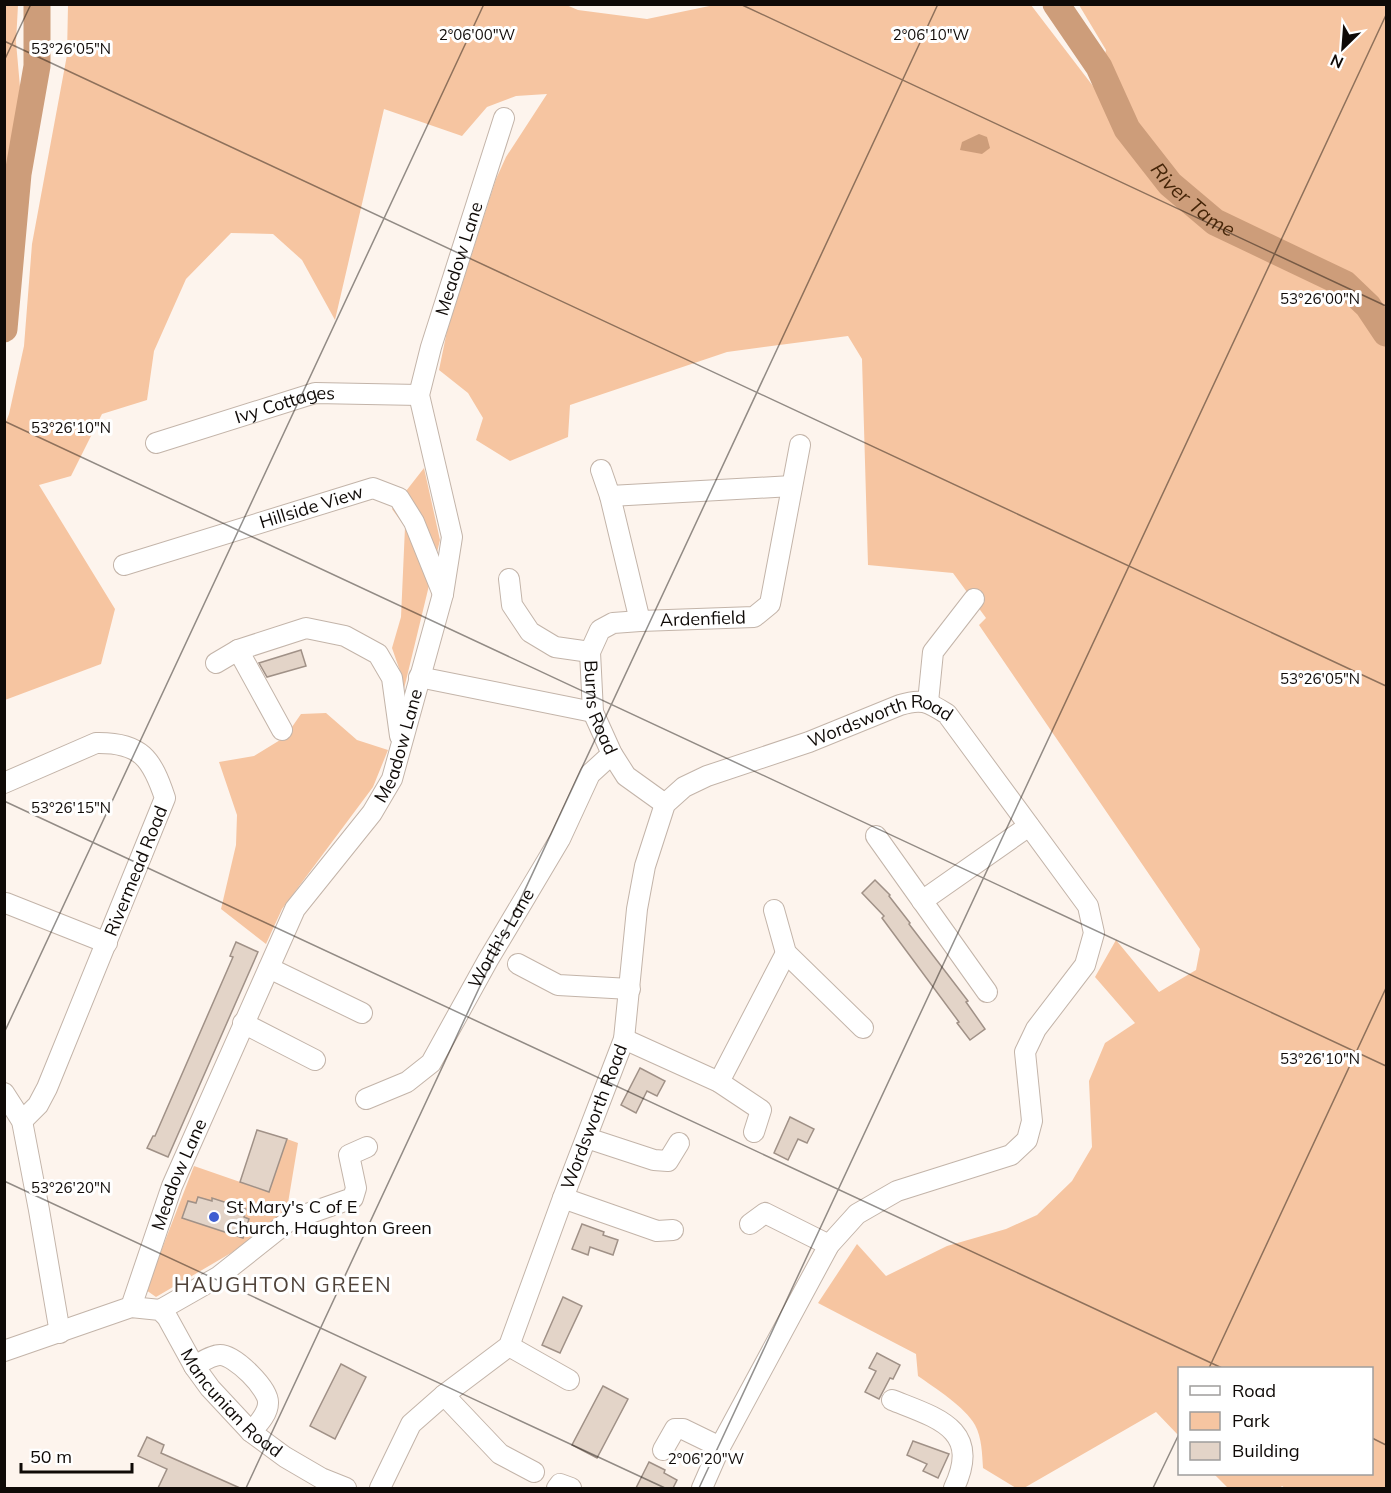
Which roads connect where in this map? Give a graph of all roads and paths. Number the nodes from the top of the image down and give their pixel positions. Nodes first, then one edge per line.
1 (504, 118) dead end
2 (419, 395) junction
3 (156, 443) dead end
4 (800, 445) dead end
5 (602, 470) dead end
6 (792, 486) junction
7 (610, 496) junction
8 (124, 565) dead end
9 (509, 579) dead end
10 (443, 594) junction
11 (974, 599) dead end
12 (640, 621) junction
13 (238, 650) junction
14 (590, 652) junction
15 (216, 663) dead end
16 (419, 677) junction
17 (928, 702) junction
18 (593, 712) junction
19 (282, 730) dead end
20 (403, 741) junction
21 (612, 754) junction
22 (4, 783) edge
23 (665, 804) junction
24 (1029, 826) junction
25 (876, 836) dead end
26 (922, 901) junction
27 (6, 903) edge
28 (774, 910) dead end
29 (106, 943) junction
30 (786, 953) junction
31 (518, 964) dead end
32 (269, 968) junction
33 (630, 989) junction
34 (987, 992) dead end
35 (362, 1013) dead end
36 (243, 1023) junction
37 (863, 1028) dead end
38 (624, 1039) junction
39 (315, 1060) dead end
40 (718, 1082) junction
41 (4, 1093) edge
42 (366, 1099) dead end
43 (22, 1121) junction
44 (754, 1132) dead end
45 (587, 1138) junction
46 (679, 1143) dead end
47 (367, 1147) dead end
48 (563, 1198) junction
49 (750, 1224) dead end
50 (665, 1231) dead end
51 (829, 1245) junction
52 (131, 1307) junction
53 (160, 1310) junction
54 (60, 1333) junction
55 (509, 1346) junction
56 (4, 1351) edge
57 (194, 1365) junction
58 (569, 1380) dead end
59 (444, 1395) junction
60 (892, 1400) dead end
61 (251, 1432) junction
62 (720, 1447) junction
63 (663, 1450) dead end
64 (534, 1472) dead end
65 (707, 1487) edge
66 (346, 1488) edge
67 (380, 1488) edge
68 (557, 1488) edge
69 (571, 1488) edge
70 (954, 1488) edge

1 - 2 street, Meadow Lane
2 - 3 street, Ivy Cottages
2 - 10 street, Meadow Lane
4 - 6 street, Ardenfield
5 - 7 street, Ardenfield
6 - 7 street
6 - 12 street, Ardenfield
7 - 12 street, Ardenfield
8 - 10 street, Hillside View
9 - 14 street
10 - 16 street, Meadow Lane
11 - 17 street
12 - 14 street, Burns Road
13 - 15 street
13 - 19 street
13 - 20 street
14 - 18 street, Burns Road
16 - 18 street
16 - 20 street, Meadow Lane
17 - 23 street, Wordsworth Road
17 - 24 street, Wordsworth Road
18 - 21 street, Burns Road
20 - 32 street, Meadow Lane
21 - 23 street, Burns Road
21 - 42 street, Worth's Lane
22 - 29 street, Rivermead Road
23 - 33 street, Wordsworth Road
24 - 26 street
24 - 51 street, Wordsworth Road
25 - 26 street
26 - 34 street
27 - 29 street
28 - 30 street
29 - 43 street, Rivermead Road
30 - 37 street
30 - 40 street
31 - 33 street
32 - 35 street
32 - 36 street, Meadow Lane
33 - 38 street, Wordsworth Road
36 - 39 street
36 - 52 street, Meadow Lane
38 - 40 street
38 - 45 street, Wordsworth Road
40 - 44 street
41 - 43 street
43 - 54 street
45 - 46 street
45 - 48 street, Wordsworth Road
47 - 53 street
48 - 50 street
48 - 55 street, Wordsworth Road
49 - 51 street
51 - 62 street, Wordsworth Road
52 - 53 street
52 - 54 street
53 - 57 street, Mancunian Road
54 - 56 street
55 - 58 street
55 - 59 street
57 - 61 street, Mancunian Road
57 - 61 street
59 - 64 street
59 - 67 street
60 - 70 street
61 - 66 street, Mancunian Road
62 - 63 street
62 - 65 street, Wordsworth Road
68 - 69 street

